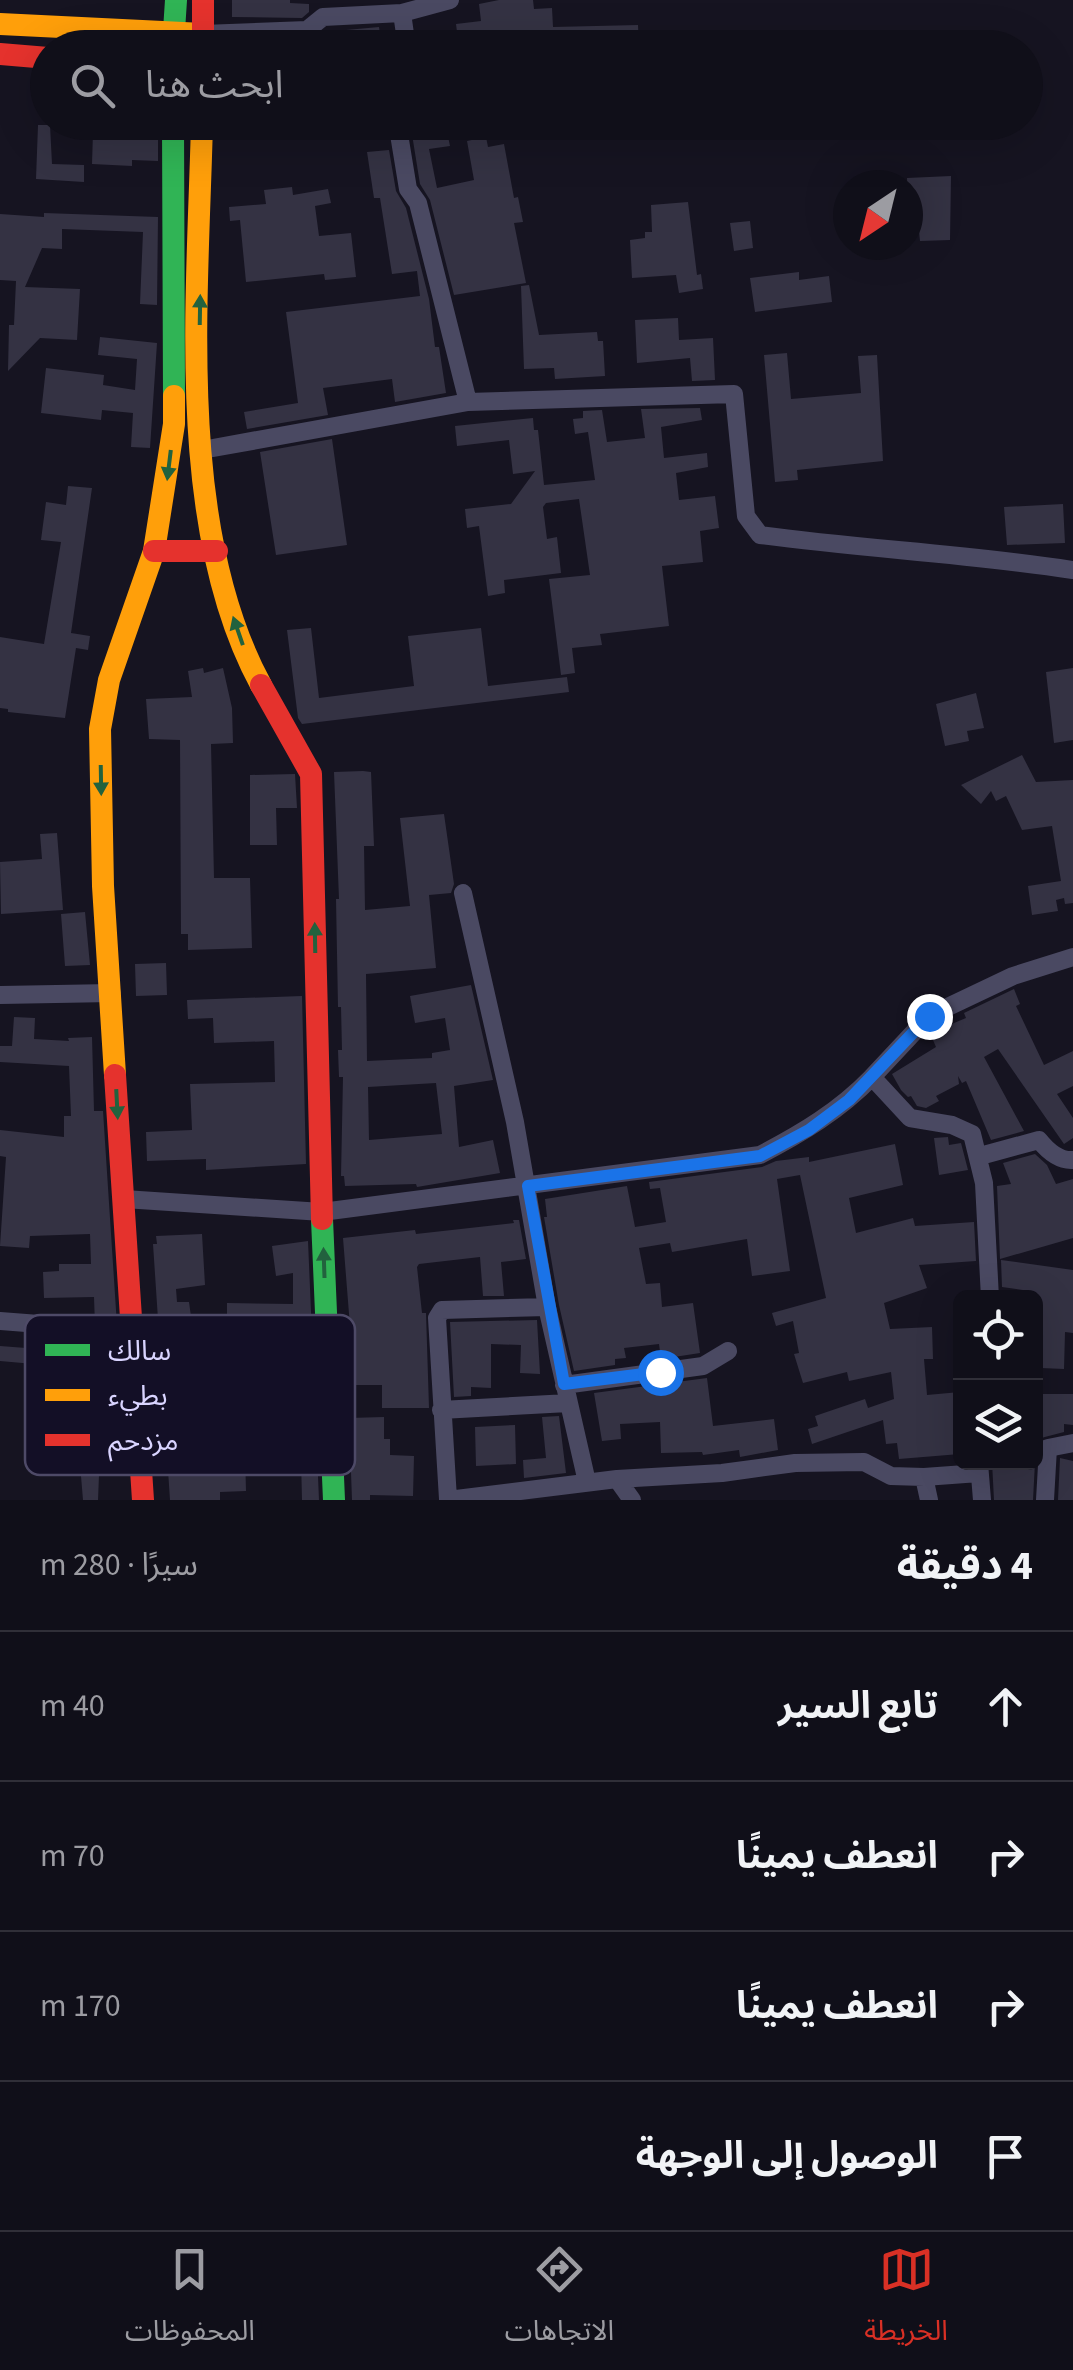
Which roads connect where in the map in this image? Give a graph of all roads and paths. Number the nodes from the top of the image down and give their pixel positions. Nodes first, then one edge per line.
1 (176, 0) edge
2 (203, 0) edge
3 (450, 0) edge
4 (372, 7) edge
5 (402, 13) junction
6 (0, 24) edge
7 (65, 30) edge
8 (174, 30) edge
9 (203, 30) edge
10 (307, 30) edge
11 (404, 30) edge
12 (0, 54) edge
13 (30, 56) edge
14 (172, 140) edge
15 (202, 140) edge
16 (399, 140) edge
17 (199, 396) junction
18 (174, 397) junction
19 (468, 402) junction
20 (202, 450) junction
21 (154, 551) junction
22 (217, 552) junction
23 (1073, 570) edge
24 (463, 893) dead end
25 (1073, 957) edge
26 (112, 993) junction
27 (0, 995) edge
28 (872, 1077) junction
29 (980, 1156) junction
30 (1073, 1160) edge
31 (528, 1186) junction
32 (124, 1199) junction
33 (322, 1212) junction
34 (989, 1290) edge
35 (547, 1307) junction
36 (132, 1315) edge
37 (326, 1315) edge
38 (0, 1321) edge
39 (25, 1323) edge
40 (728, 1351) dead end
41 (566, 1394) junction
42 (441, 1410) junction
43 (1073, 1443) edge
44 (968, 1470) edge
45 (979, 1470) edge
46 (142, 1475) edge
47 (333, 1475) edge
48 (924, 1478) junction
49 (617, 1479) junction
50 (587, 1482) junction
51 (143, 1500) edge
52 (334, 1500) edge
53 (448, 1500) edge
54 (632, 1500) edge
55 (929, 1500) edge
56 (982, 1500) edge
57 (1044, 1500) edge

1 - 8 street
2 - 9 street
3 - 5 street
4 - 5 street
4 - 10 street
5 - 11 street
6 - 7 street
12 - 13 street
14 - 18 street
17 -> 15 street
16 - 19 street
17 - 18 street
17 - 20 street
18 -> 21 street
19 - 20 street
19 - 23 street
20 - 22 street
21 - 22 street
21 -> 26 street
33 -> 22 street
24 - 31 street
25 - 28 street
26 - 27 street
26 -> 32 street
28 - 29 street
28 - 31 street
29 - 30 street
29 - 34 street
31 - 33 street
31 - 35 street
32 - 33 street
32 - 36 street
37 -> 33 street
35 - 41 street
35 - 42 street
38 - 39 street
40 - 41 street
41 - 42 street
41 - 50 street
42 - 53 street
43 - 57 street
44 - 48 street
45 - 56 street
46 - 51 street
52 -> 47 street
48 - 49 street
48 - 55 street
49 - 50 street
49 - 54 street
50 - 53 street

